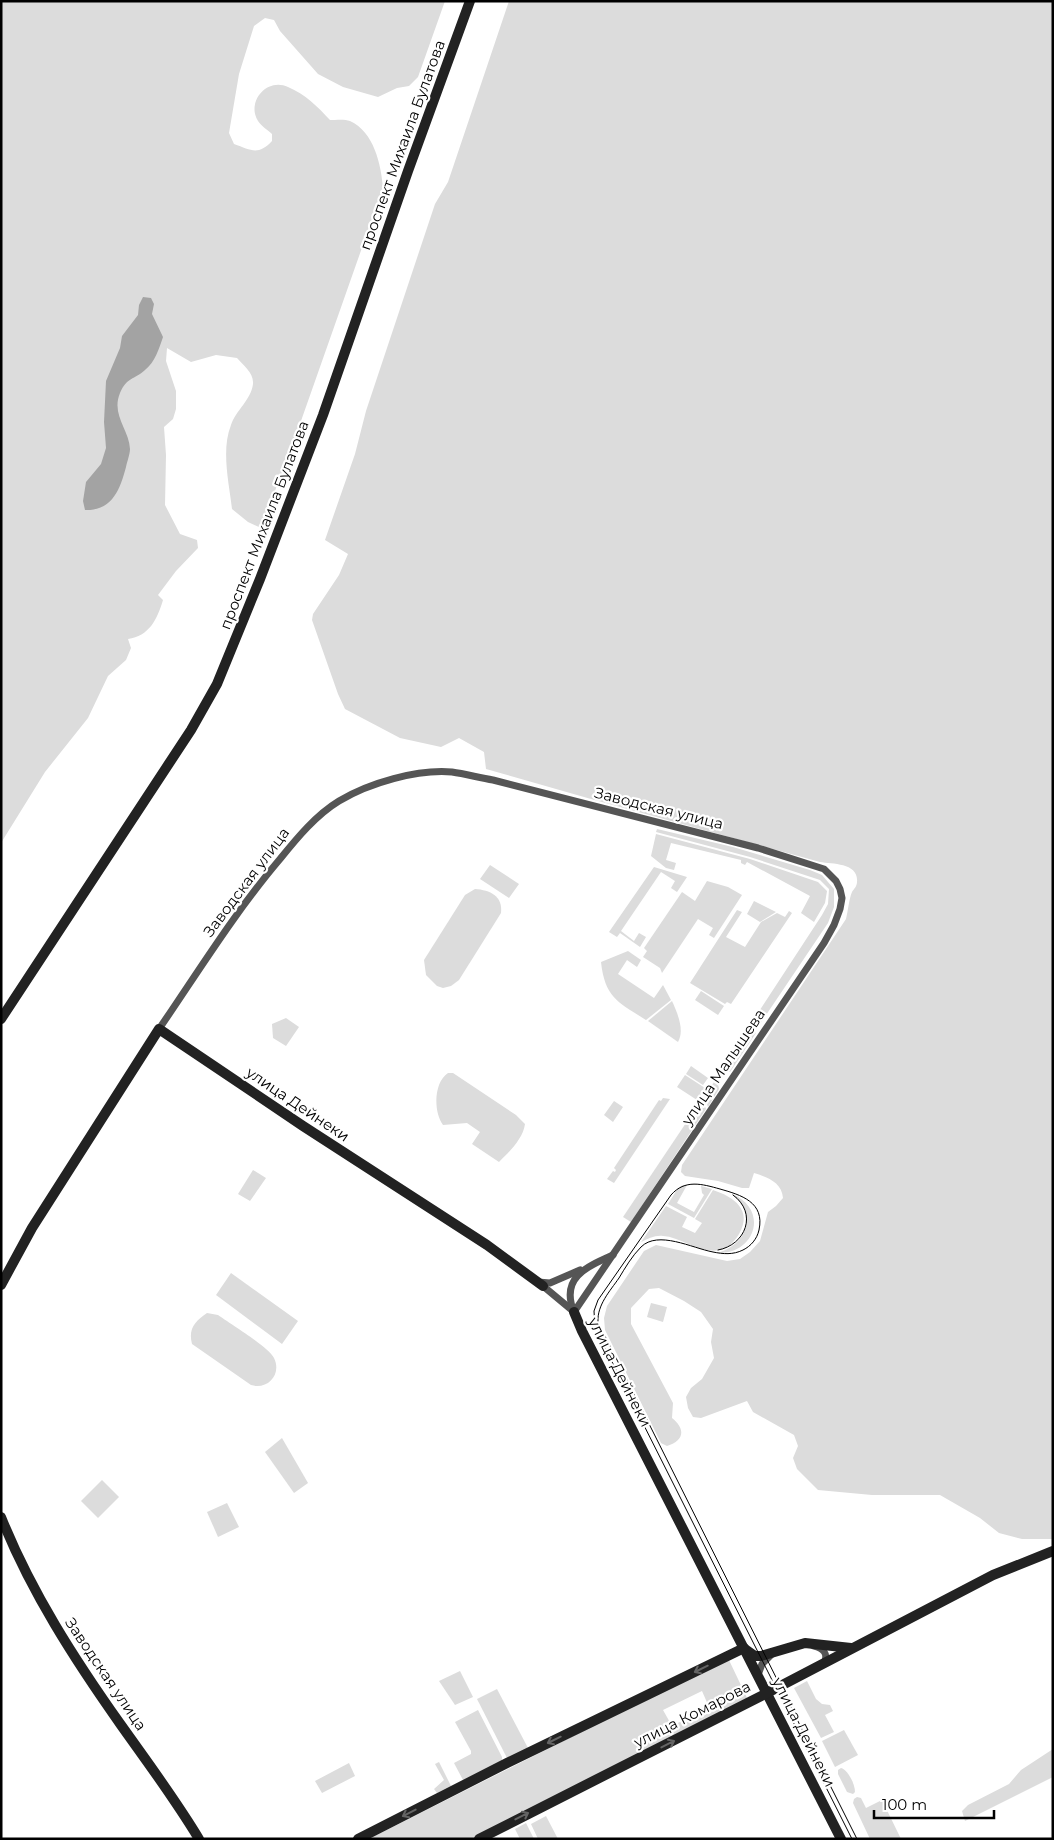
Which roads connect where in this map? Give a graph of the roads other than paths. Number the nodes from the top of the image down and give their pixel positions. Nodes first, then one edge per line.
1 (470, 1) edge
2 (840, 889) joint
3 (1, 1019) edge
4 (159, 1029) junction
5 (613, 1254) junction
6 (589, 1266) junction
7 (541, 1284) junction
8 (1, 1285) edge
9 (574, 1312) junction
10 (1, 1517) edge
11 (1053, 1551) edge
12 (800, 1644) junction
13 (744, 1648) junction
14 (852, 1648) junction
15 (783, 1649) junction
16 (824, 1663) junction
17 (758, 1675) junction
18 (766, 1693) junction
19 (199, 1839) edge
20 (358, 1839) edge
21 (479, 1839) edge
22 (841, 1839) edge

1 - 3 street, проспект Михаила Булатова
2 - 4 street, Заводская улица
2 - 5 street, улица Малышева
4 - 7 street, улица Дейнеки
4 - 8 street, Заводская улица
5 - 6 street, улица Малышева
5 - 9 street, улица Малышева
6 - 7 street
6 - 9 street, улица Малышева
7 - 9 street, улица Дейнеки
9 - 13 street, улица Дейнеки
10 - 19 street, Заводская улица
11 - 14 street, улица Комарова
12 - 14 street
12 - 15 street
12 - 16 street
13 - 15 street
13 - 17 street, улица Дейнеки
13 -> 20 street
14 - 16 street, улица Комарова
15 - 17 street
16 - 18 street, улица Комарова
17 - 18 street, улица Дейнеки
21 -> 18 street, улица Комарова
18 - 22 street, улица Дейнеки

